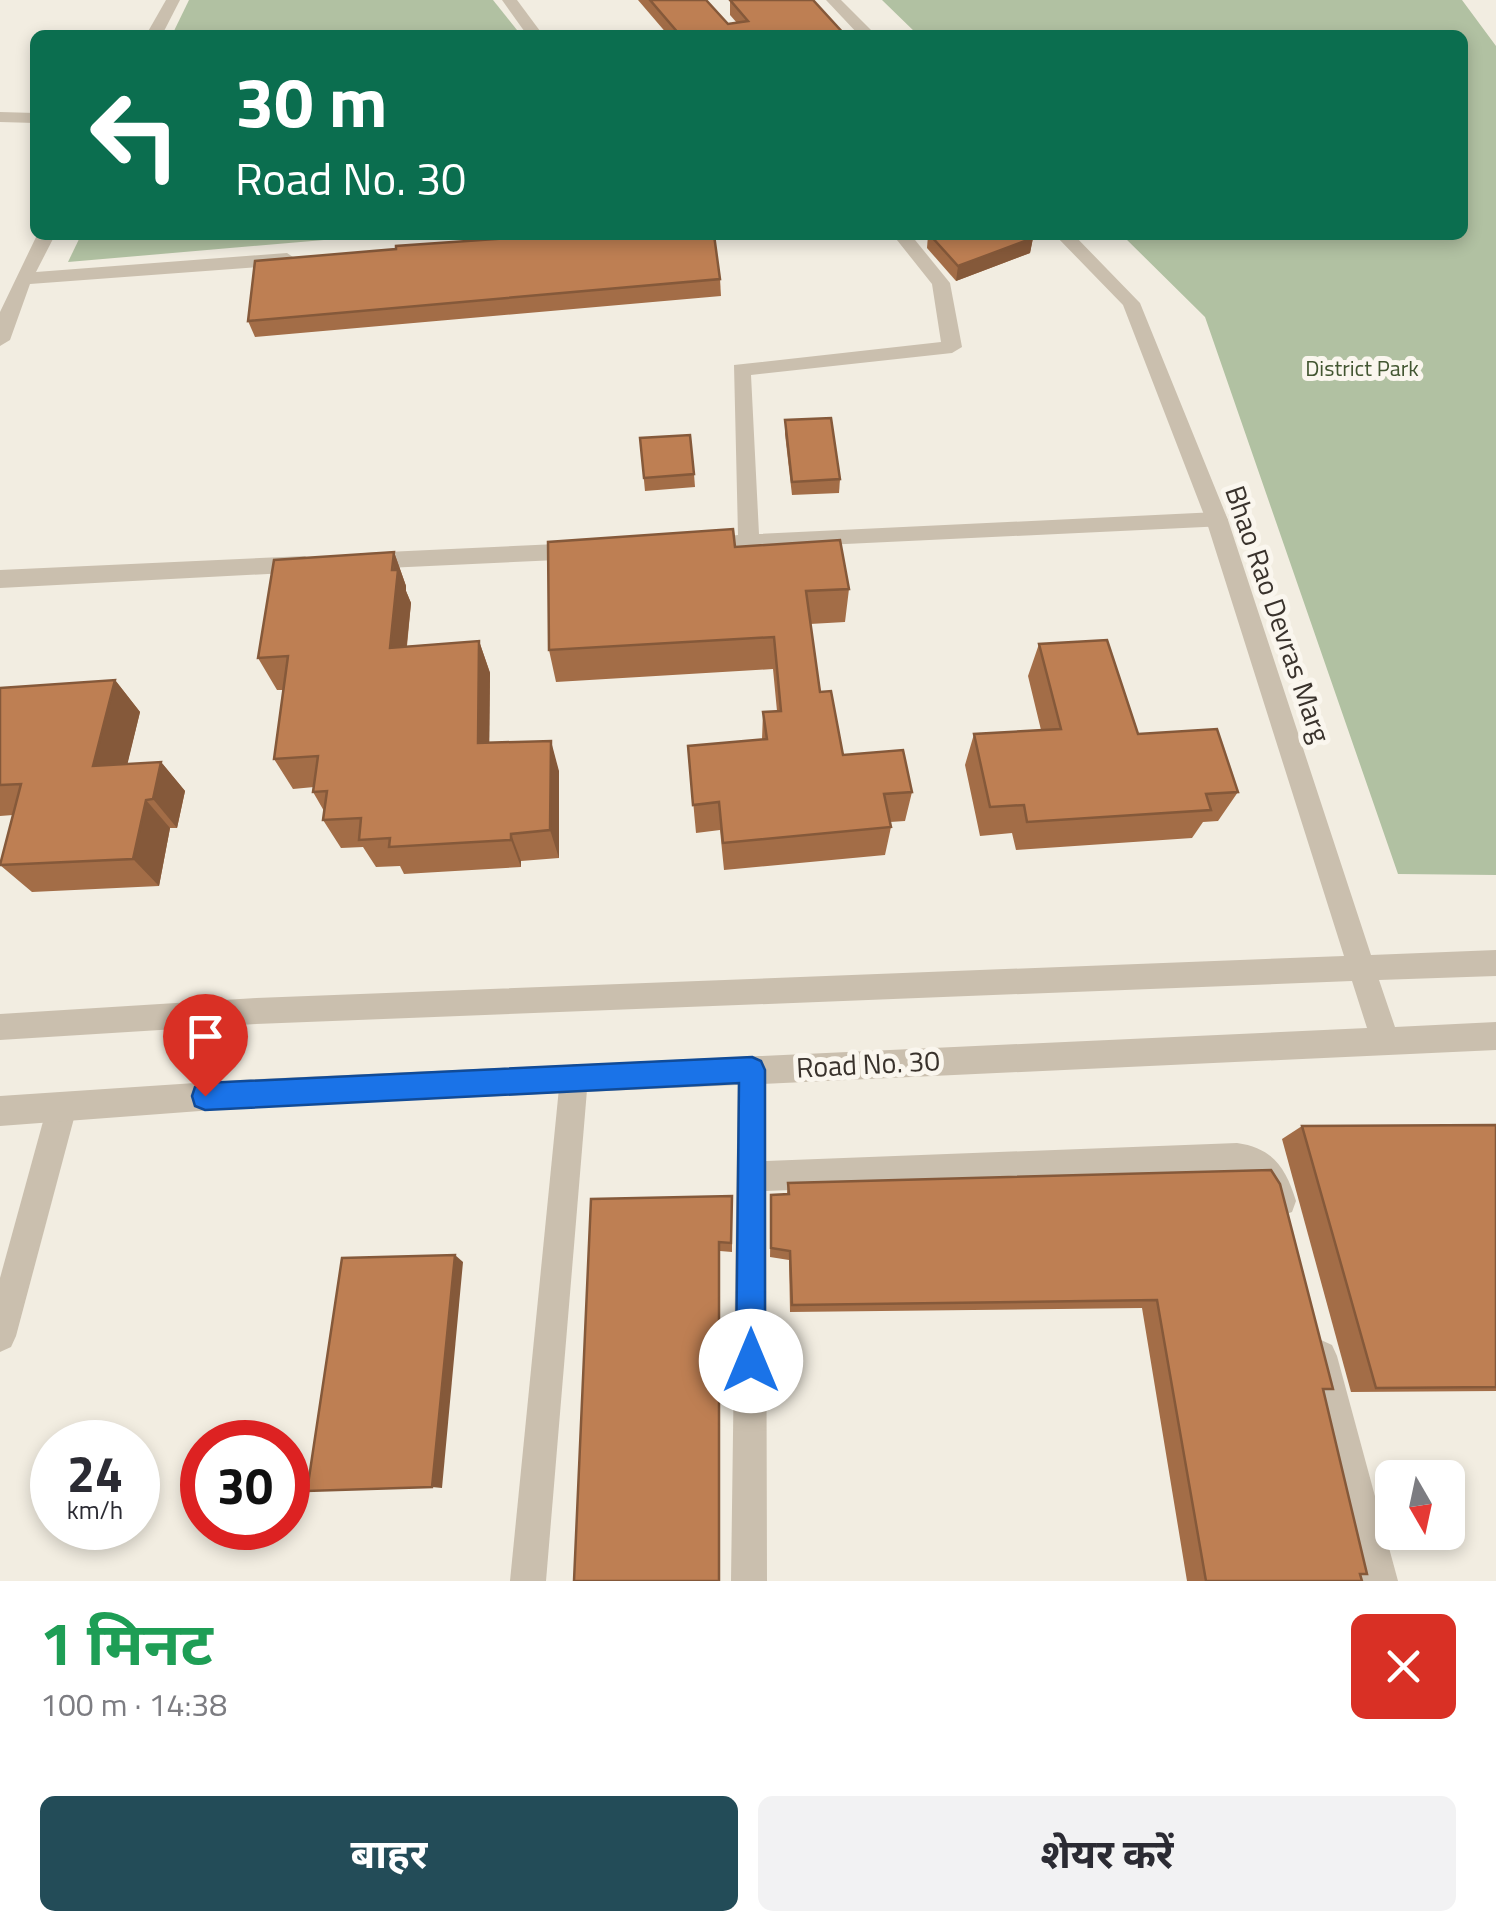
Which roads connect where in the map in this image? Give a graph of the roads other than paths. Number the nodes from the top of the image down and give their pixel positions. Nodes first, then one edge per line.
1 (173, 0) edge
2 (509, 0) edge
3 (834, 0) edge
4 (157, 30) edge
5 (531, 30) edge
6 (863, 30) edge
7 (0, 117) edge
8 (30, 118) edge
9 (43, 240) edge
10 (906, 240) edge
11 (1069, 240) edge
12 (312, 257) edge
13 (23, 279) junction
14 (2, 330) edge
15 (1217, 520) junction
16 (749, 543) junction
17 (690, 546) edge
18 (611, 550) edge
19 (0, 579) edge
20 (1496, 963) edge
21 (1365, 968) junction
22 (0, 1027) edge
23 (1496, 1036) edge
24 (1385, 1040) junction
25 (752, 1070) junction
26 (574, 1078) junction
27 (62, 1108) junction
28 (0, 1112) edge
29 (752, 1177) junction
30 (1289, 1233) edge
31 (1314, 1330) edge
32 (0, 1336) edge
33 (528, 1581) edge
34 (750, 1581) edge
35 (1380, 1581) edge

1 - 4 street
2 - 5 street
3 - 6 street
7 - 8 street
9 - 13 street
10 - 16 street
11 - 15 street, Bhao Rao Devras Marg
12 - 13 street
13 - 14 street
15 - 16 street
15 - 21 street, Bhao Rao Devras Marg
16 - 17 street
18 - 19 street
20 - 21 street
21 - 22 street
21 - 24 street, Bhao Rao Devras Marg
23 - 24 street, Road No. 30
24 - 25 street, Road No. 30
25 - 26 street, Road No. 30
25 - 29 street
26 - 27 street, Road No. 30
26 - 33 street
27 - 28 street, Road No. 30
27 - 32 street
29 - 30 street
29 - 34 street
31 - 35 street

